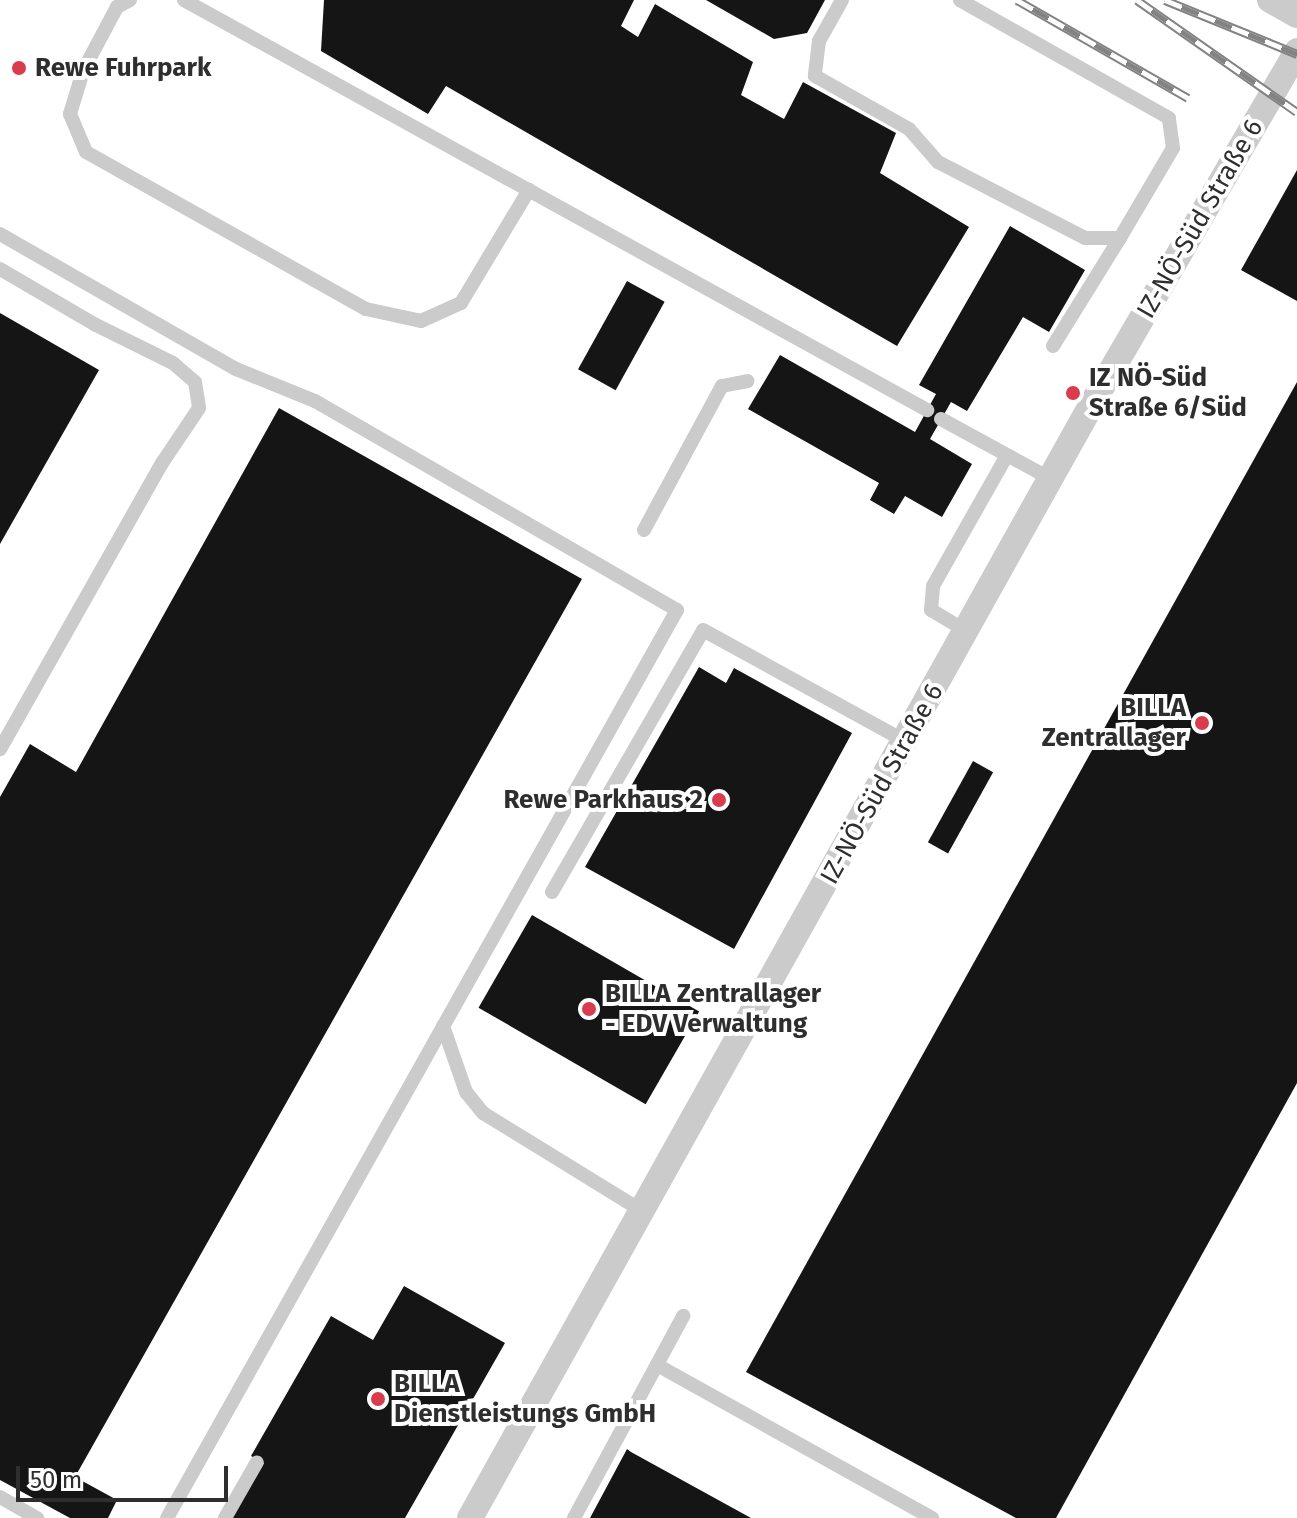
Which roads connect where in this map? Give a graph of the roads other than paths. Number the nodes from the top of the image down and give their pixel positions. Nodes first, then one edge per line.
1 (130, 0) edge
2 (184, 0) edge
3 (842, 0) edge
4 (960, 0) edge
5 (1270, 0) edge
6 (1297, 15) edge
7 (1293, 68) edge
8 (529, 190) junction
9 (0, 234) edge
10 (1120, 238) junction
11 (0, 269) edge
12 (1053, 346) dead end
13 (748, 381) dead end
14 (927, 410) dead end
15 (941, 419) dead end
16 (1007, 455) junction
17 (1051, 479) junction
18 (644, 530) dead end
19 (968, 632) junction
20 (905, 741) junction
21 (0, 749) edge
22 (552, 892) dead end
23 (443, 1026) junction
24 (642, 1211) junction
25 (683, 1316) dead end
26 (657, 1365) junction
27 (257, 1462) dead end
28 (0, 1497) edge
29 (37, 1518) edge
30 (167, 1518) edge
31 (225, 1518) edge
32 (470, 1518) edge
33 (574, 1518) edge
34 (932, 1518) edge

1 - 8 lane
2 - 8 lane
3 - 10 lane
4 - 10 lane
5 - 6 street
7 - 17 street, IZ-NÖ-Süd Straße 6
8 - 14 lane
9 - 23 lane
10 - 12 lane
11 - 21 lane
13 - 18 lane
15 - 16 lane
16 - 17 lane
16 - 19 lane
17 - 19 street, IZ-NÖ-Süd Straße 6
19 - 20 street, IZ-NÖ-Süd Straße 6
20 - 22 lane
20 - 24 street, IZ-NÖ-Süd Straße 6
23 - 24 lane
23 - 30 lane
24 - 32 street, IZ-NÖ-Süd Straße 6
25 - 26 lane
26 - 33 lane
26 - 34 lane
27 - 31 lane
28 - 29 lane

